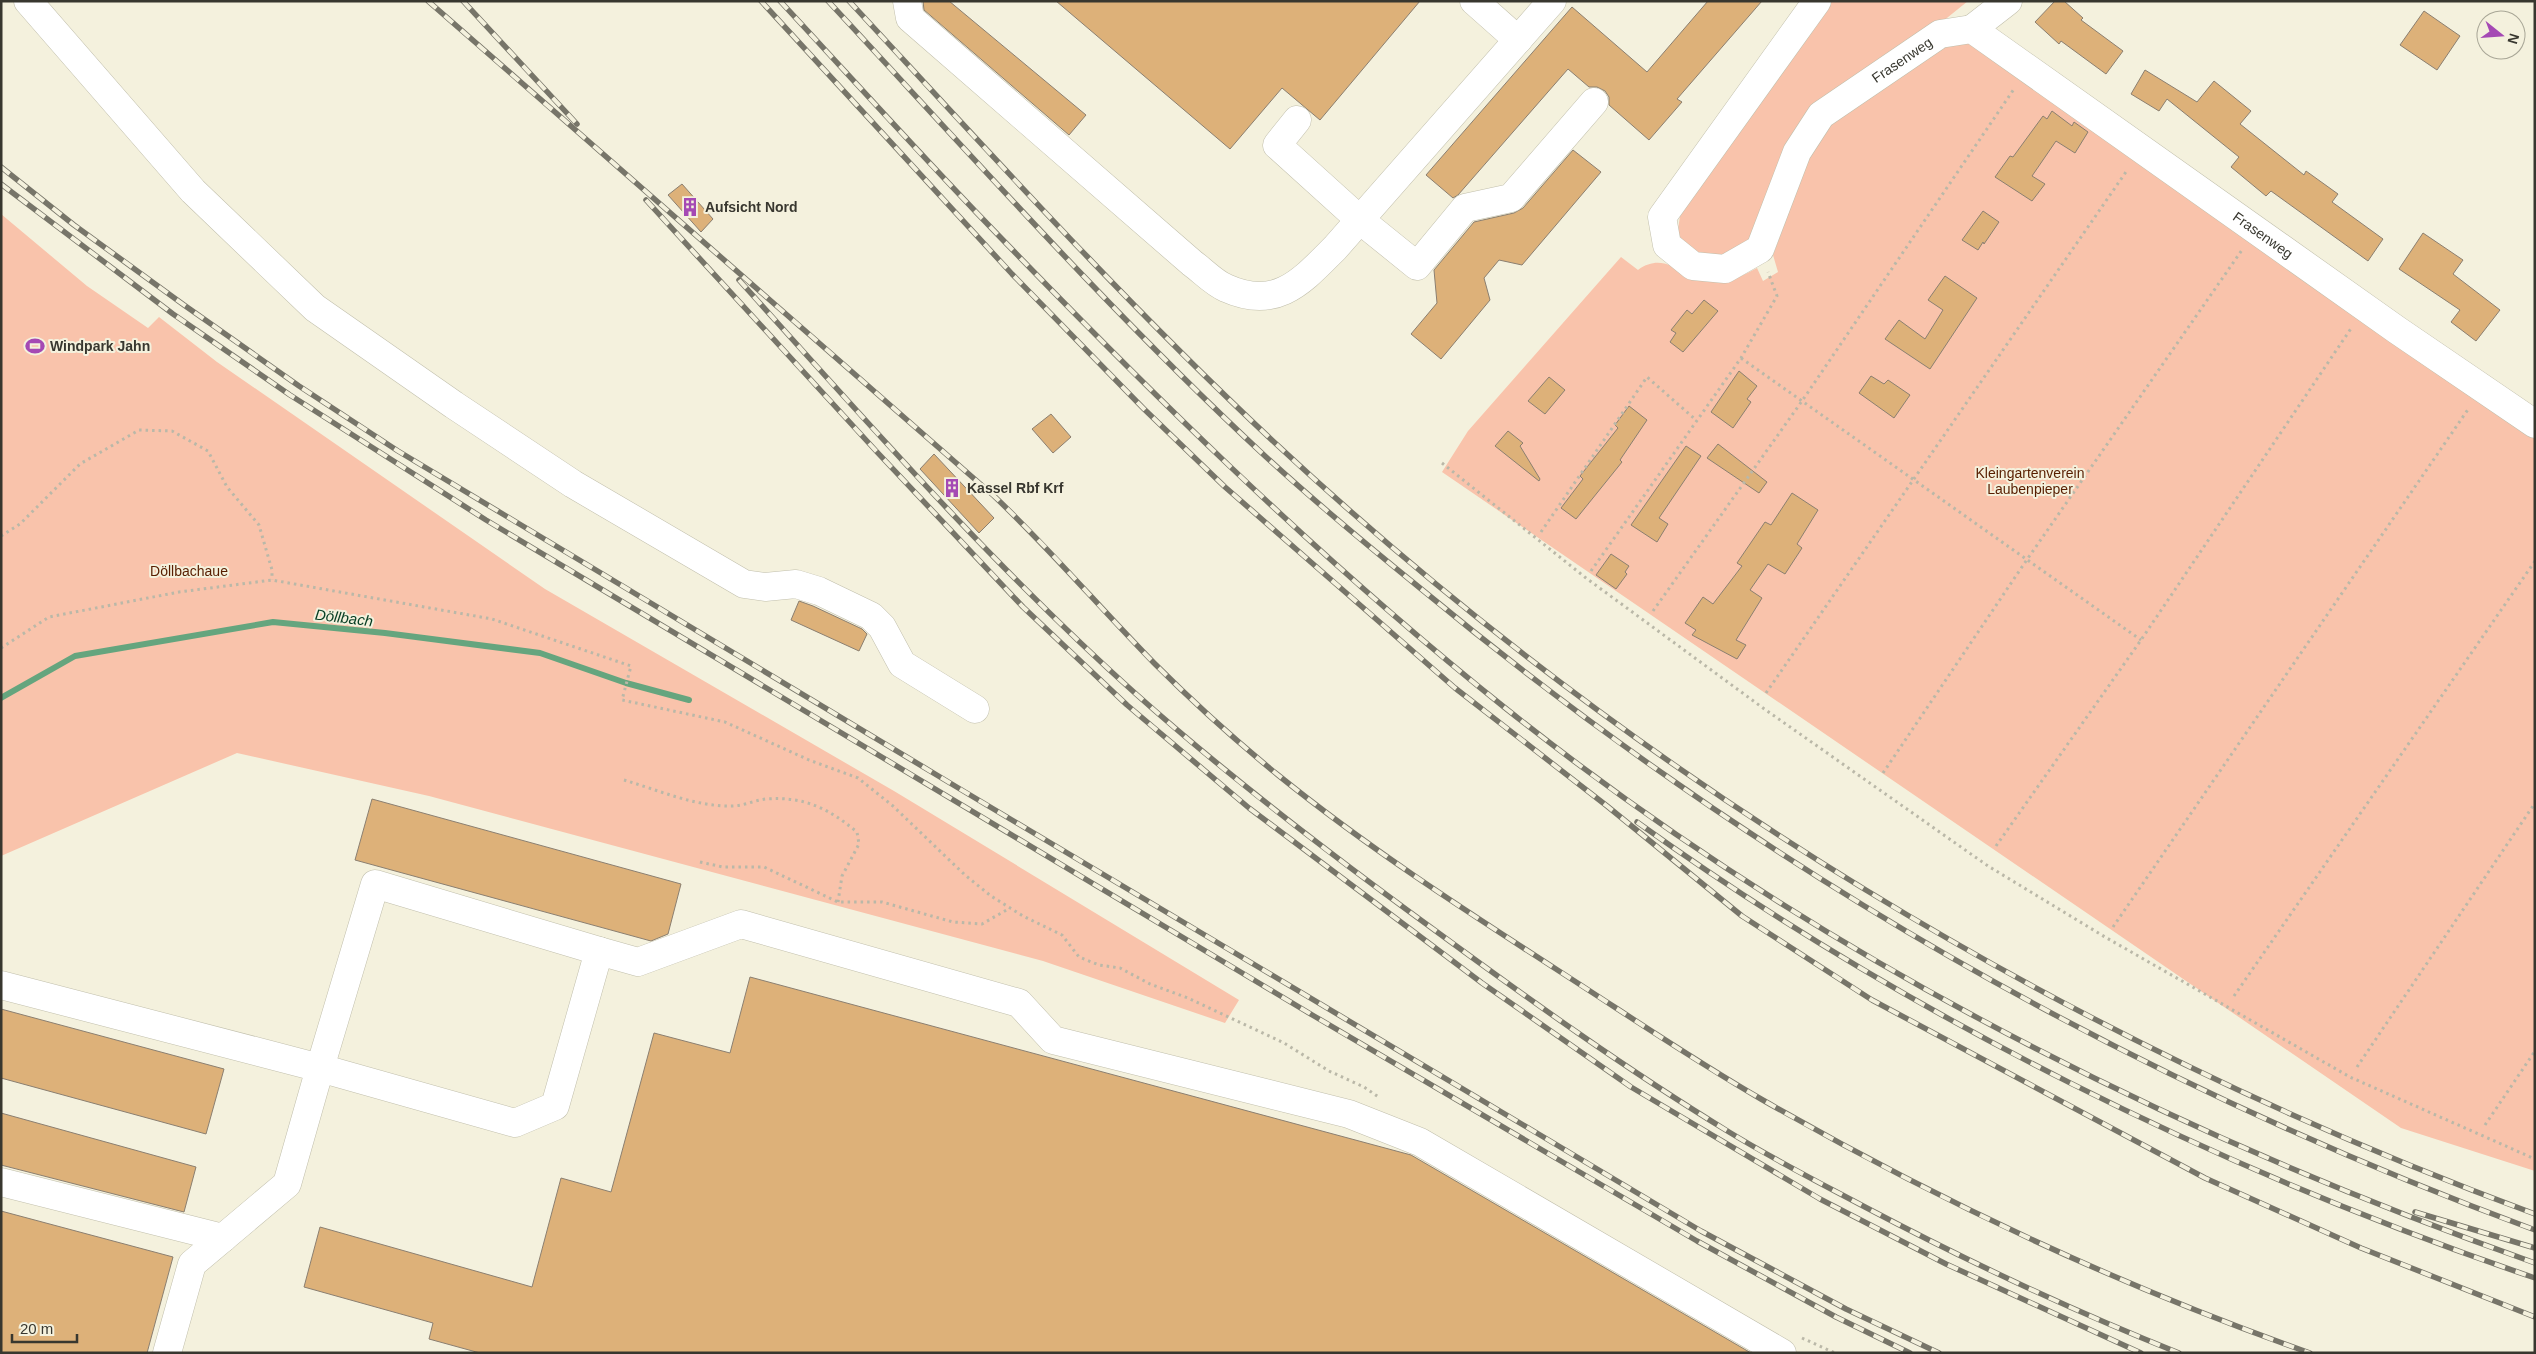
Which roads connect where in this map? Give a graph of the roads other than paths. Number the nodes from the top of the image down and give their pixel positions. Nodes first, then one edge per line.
1 (28, 1) edge
2 (907, 1) edge
3 (1474, 1) edge
4 (1552, 1) edge
5 (1817, 1) edge
6 (2008, 1) edge
7 (1972, 29) junction
8 (1518, 40) junction
9 (1594, 102) dead end
10 (1297, 120) dead end
11 (1360, 220) junction
12 (2535, 424) edge
13 (975, 709) dead end
14 (599, 951) junction
15 (1, 985) edge
16 (320, 1068) junction
17 (1, 1182) edge
18 (223, 1238) junction
19 (167, 1353) edge
20 (1782, 1353) edge

1 - 13 street
2 - 11 street
3 - 8 street
4 - 8 street
5 - 7 street, Frasenweg
6 - 7 street
7 - 12 street, Frasenweg
8 - 11 street
9 - 11 street
10 - 11 street
14 - 16 street
14 - 16 street
14 - 20 street
15 - 16 street
16 - 18 street
17 - 18 street
18 - 19 street

